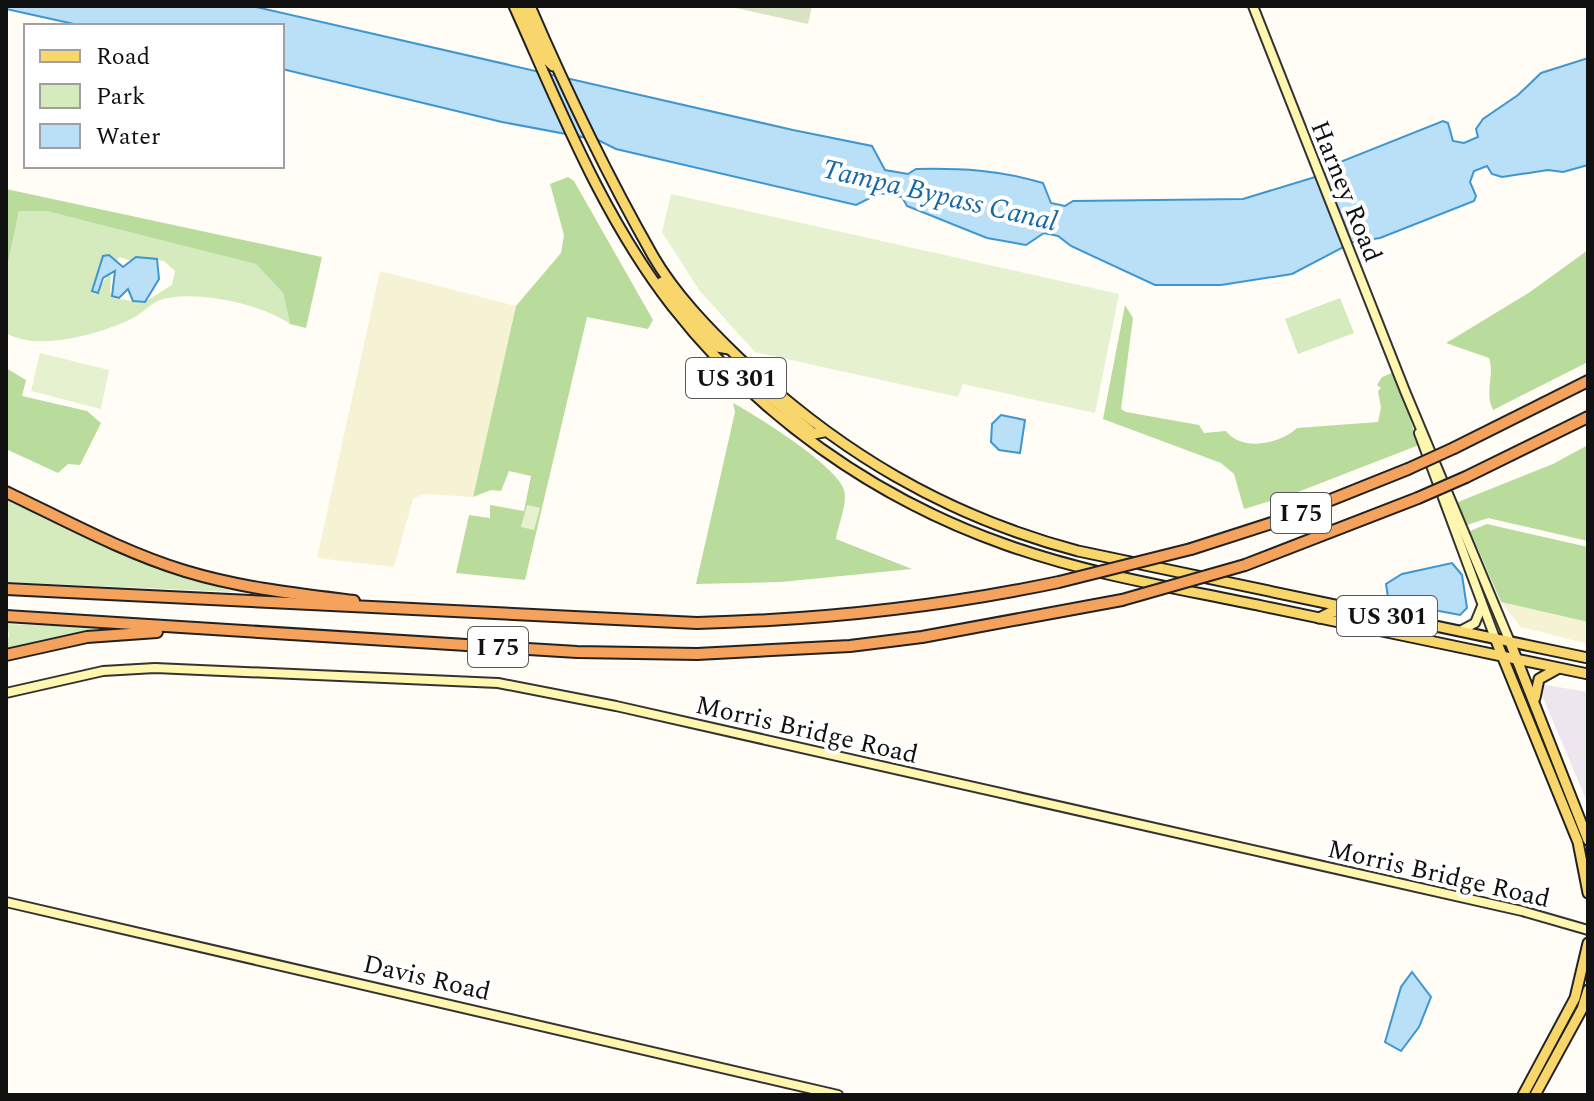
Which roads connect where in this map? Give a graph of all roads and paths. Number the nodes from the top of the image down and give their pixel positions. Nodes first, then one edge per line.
1 (514, 6) edge
2 (521, 6) edge
3 (530, 6) edge
4 (1253, 6) edge
5 (559, 72) junction
6 (652, 278) junction
7 (730, 349) junction
8 (733, 375) junction
9 (1588, 381) edge
10 (1405, 391) junction
11 (1588, 417) edge
12 (824, 432) junction
13 (6, 492) edge
14 (6, 589) edge
15 (1482, 606) junction
16 (439, 611) junction
17 (6, 616) edge
18 (1319, 618) junction
19 (1425, 624) junction
20 (1460, 631) junction
21 (259, 632) junction
22 (1495, 638) junction
23 (1510, 642) junction
24 (6, 655) edge
25 (1502, 656) junction
26 (1588, 658) edge
27 (1517, 659) junction
28 (1559, 668) junction
29 (1588, 674) edge
30 (6, 693) edge
31 (1536, 705) junction
32 (1588, 840) edge
33 (1588, 893) edge
34 (6, 902) edge
35 (1588, 930) edge
36 (1588, 943) edge
37 (1588, 992) edge
38 (838, 1095) edge
39 (1523, 1095) edge
40 (1535, 1095) edge

1 - 6 main road, US 301
2 - 5 main road
3 - 5 main road, US 301
4 - 10 street, Harney Road
5 - 7 main road, US 301
6 - 7 main road
6 - 8 main road, US 301
7 - 12 main road, US 301
8 - 12 main road
8 - 18 main road, US 301
9 - 16 highway, I 75, bridge
10 - 15 street, Harney Road
10 - 23 street, Harney Road
11 - 21 highway, I 75, bridge
12 - 19 main road, US 301
13 - 16 highway
14 - 16 highway, I 75
15 - 20 street
15 - 22 street, Harney Road
17 - 21 highway, I 75
18 - 19 main road
18 - 25 main road, US 301
19 - 20 main road, US 301
20 - 22 main road, US 301
21 - 24 highway
22 - 23 main road, US 301
22 - 25 main road
23 - 26 main road, US 301
23 - 27 main road
25 - 27 main road, US 301
25 - 33 main road
27 - 28 main road, US 301
27 - 31 main road
28 - 29 main road, US 301
28 - 31 main road
30 - 35 street, Morris Bridge Road
31 - 32 main road
34 - 38 street, Davis Road
36 - 39 main road
37 - 40 main road

